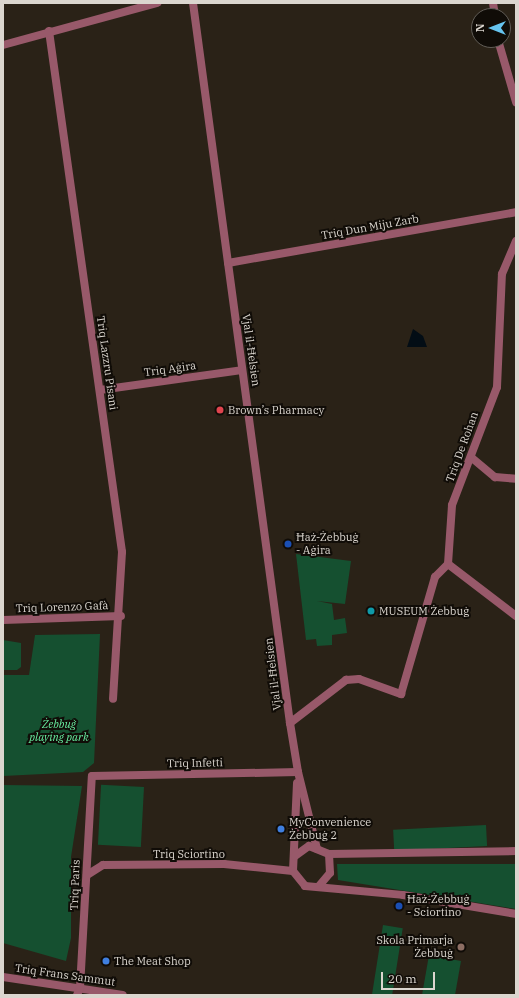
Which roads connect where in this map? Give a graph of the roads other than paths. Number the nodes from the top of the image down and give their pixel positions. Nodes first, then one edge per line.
1 (156, 3) edge
2 (194, 3) edge
3 (49, 31) junction
4 (3, 45) edge
5 (500, 48) edge
6 (516, 102) edge
7 (516, 212) edge
8 (516, 241) edge
9 (228, 263) junction
10 (242, 370) junction
11 (100, 390) junction
12 (472, 458) junction
13 (516, 479) edge
14 (448, 564) junction
15 (121, 616) junction
16 (516, 616) edge
17 (3, 620) edge
18 (113, 699) dead end
19 (290, 723) junction
20 (298, 772) junction
21 (92, 776) joint
22 (317, 848) junction
23 (516, 851) edge
24 (329, 854) junction
25 (295, 856) junction
26 (293, 871) junction
27 (87, 875) junction
28 (319, 886) junction
29 (516, 914) edge
30 (3, 977) edge
31 (79, 992) edge
32 (123, 995) edge

1 - 3 street
2 - 9 street, Vjal il-Ħelsien
3 - 4 street
3 - 11 street, Triq Lazzru Pisani
5 - 6 street
7 - 9 street, Triq Dun Miju Zarb
8 - 12 street, Triq De Rohan
9 - 10 street, Vjal il-Ħelsien
10 - 11 street, Triq Aġira
10 - 19 street, Vjal il-Ħelsien
11 - 15 street, Triq Lazzru Pisani
12 - 13 street
12 - 14 street, Triq De Rohan
14 - 16 street
14 - 19 street
15 - 17 street, Triq Lorenzo Gafà
15 - 18 street, Triq Lazzru Pisani
19 - 20 street, Vjal il-Ħelsien
20 - 21 street, Triq Infetti
20 - 22 street, Vjal il-Ħelsien
20 - 25 street, Vjal il-Ħelsien
21 - 27 street, Triq Paris
22 - 24 street
22 - 25 street
23 - 24 street
24 - 28 street
25 - 26 street
26 - 27 street, Triq Sciortino
26 - 28 street
27 - 31 street, Triq Paris
28 - 29 street
30 - 31 street, Triq Frans Sammut
31 - 32 street, Triq Frans Sammut

